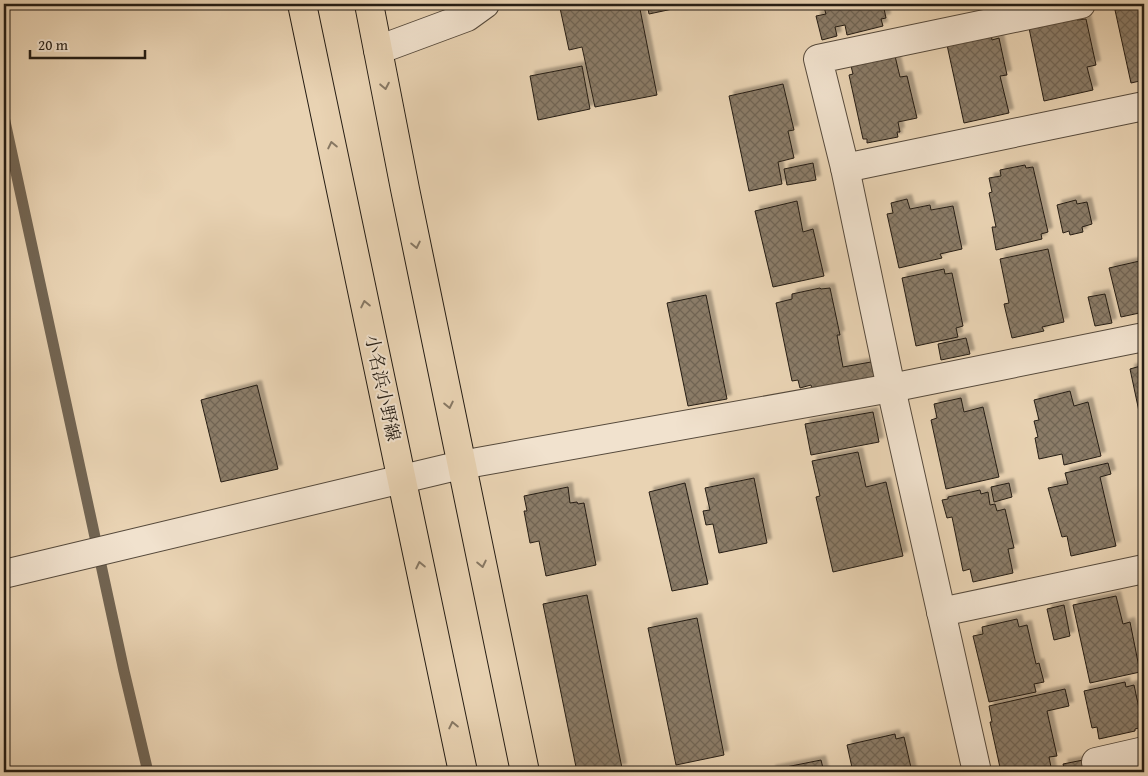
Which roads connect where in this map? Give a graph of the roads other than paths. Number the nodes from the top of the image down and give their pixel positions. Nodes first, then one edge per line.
1 (302, 4) edge
2 (369, 4) edge
3 (485, 4) edge
4 (1081, 4) edge
5 (378, 50) junction
6 (1144, 106) edge
7 (845, 168) junction
8 (1144, 337) edge
9 (891, 388) junction
10 (461, 465) junction
11 (402, 480) junction
12 (1144, 569) edge
13 (4, 574) edge
14 (941, 612) junction
15 (1144, 751) edge
16 (1096, 762) dead end
17 (463, 772) edge
18 (525, 772) edge
19 (977, 772) edge

11 -> 1 main road, 小名浜小野線
2 - 5 main road
3 - 5 street
4 - 7 street
5 -> 10 main road
6 - 7 street
7 - 9 street
8 - 9 street
9 - 10 street
9 - 14 street
10 - 11 street
10 -> 18 main road
11 - 13 street
17 -> 11 main road, 小名浜小野線
12 - 14 street
14 - 19 street
15 - 16 street

